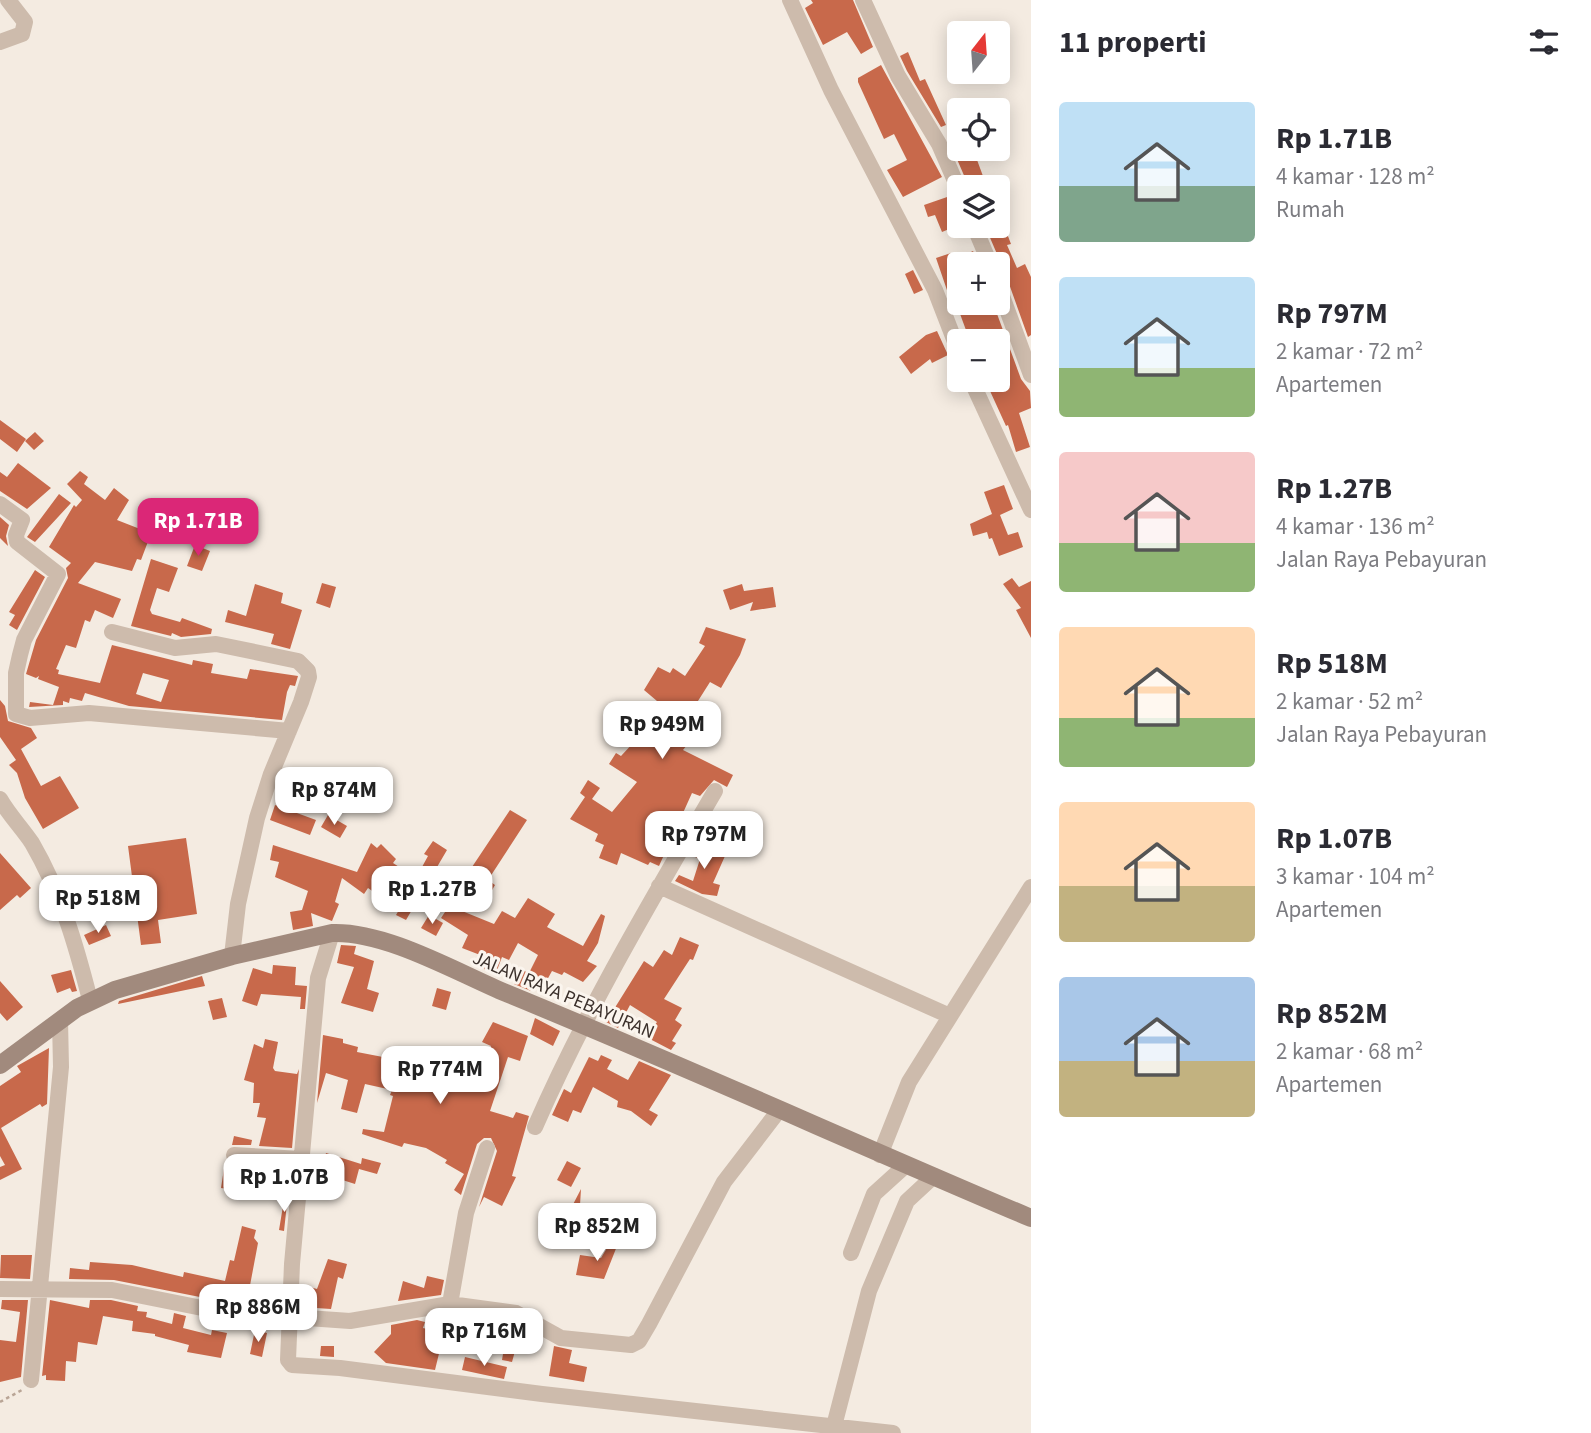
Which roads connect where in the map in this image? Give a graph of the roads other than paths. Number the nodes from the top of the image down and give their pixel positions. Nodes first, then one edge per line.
1 (8, 0) edge
2 (790, 0) edge
3 (863, 0) edge
4 (0, 42) edge
5 (952, 175) edge
6 (1009, 315) edge
7 (950, 329) edge
8 (1031, 375) edge
9 (977, 392) edge
10 (0, 504) edge
11 (1031, 510) edge
12 (112, 632) dead end
13 (289, 731) junction
14 (715, 790) dead end
15 (0, 799) edge
16 (659, 886) junction
17 (1031, 887) edge
18 (332, 933) junction
19 (232, 956) junction
20 (90, 1000) junction
21 (950, 1016) junction
22 (60, 1020) junction
23 (583, 1024) junction
24 (1, 1064) edge
25 (780, 1109) junction
26 (535, 1127) dead end
27 (487, 1148) dead end
28 (880, 1154) junction
29 (234, 1155) dead end
30 (301, 1159) junction
31 (906, 1165) junction
32 (934, 1176) junction
33 (1031, 1218) edge
34 (851, 1253) dead end
35 (40, 1287) junction
36 (0, 1289) edge
37 (450, 1304) junction
38 (290, 1316) junction
39 (31, 1380) road end
40 (834, 1426) junction
41 (893, 1433) edge

1 - 4 street
2 - 7 street
3 - 5 street
6 - 8 street
9 - 11 street
10 - 13 street
12 - 13 street
13 - 19 street
14 - 16 street
15 - 20 street
16 - 21 street
16 - 23 street
17 - 21 street
18 - 19 main road, JALAN RAYA PEBAYURAN
18 - 23 main road, JALAN RAYA PEBAYURAN
18 - 30 street
19 - 20 main road, JALAN RAYA PEBAYURAN
20 - 22 main road, JALAN RAYA PEBAYURAN
21 - 28 street
22 - 24 main road, JALAN RAYA PEBAYURAN
22 - 35 street
23 - 25 main road, JALAN RAYA PEBAYURAN
23 - 26 street
25 - 28 main road, JALAN RAYA PEBAYURAN
25 - 37 street
27 - 37 street
28 - 31 main road, JALAN RAYA PEBAYURAN
29 - 30 street
30 - 38 street
31 - 32 main road, JALAN RAYA PEBAYURAN
31 - 34 street
32 - 33 main road, JALAN RAYA PEBAYURAN
32 - 40 street
35 - 36 street
35 - 38 street
35 - 39 street
37 - 38 street
38 - 40 street
40 - 41 street

